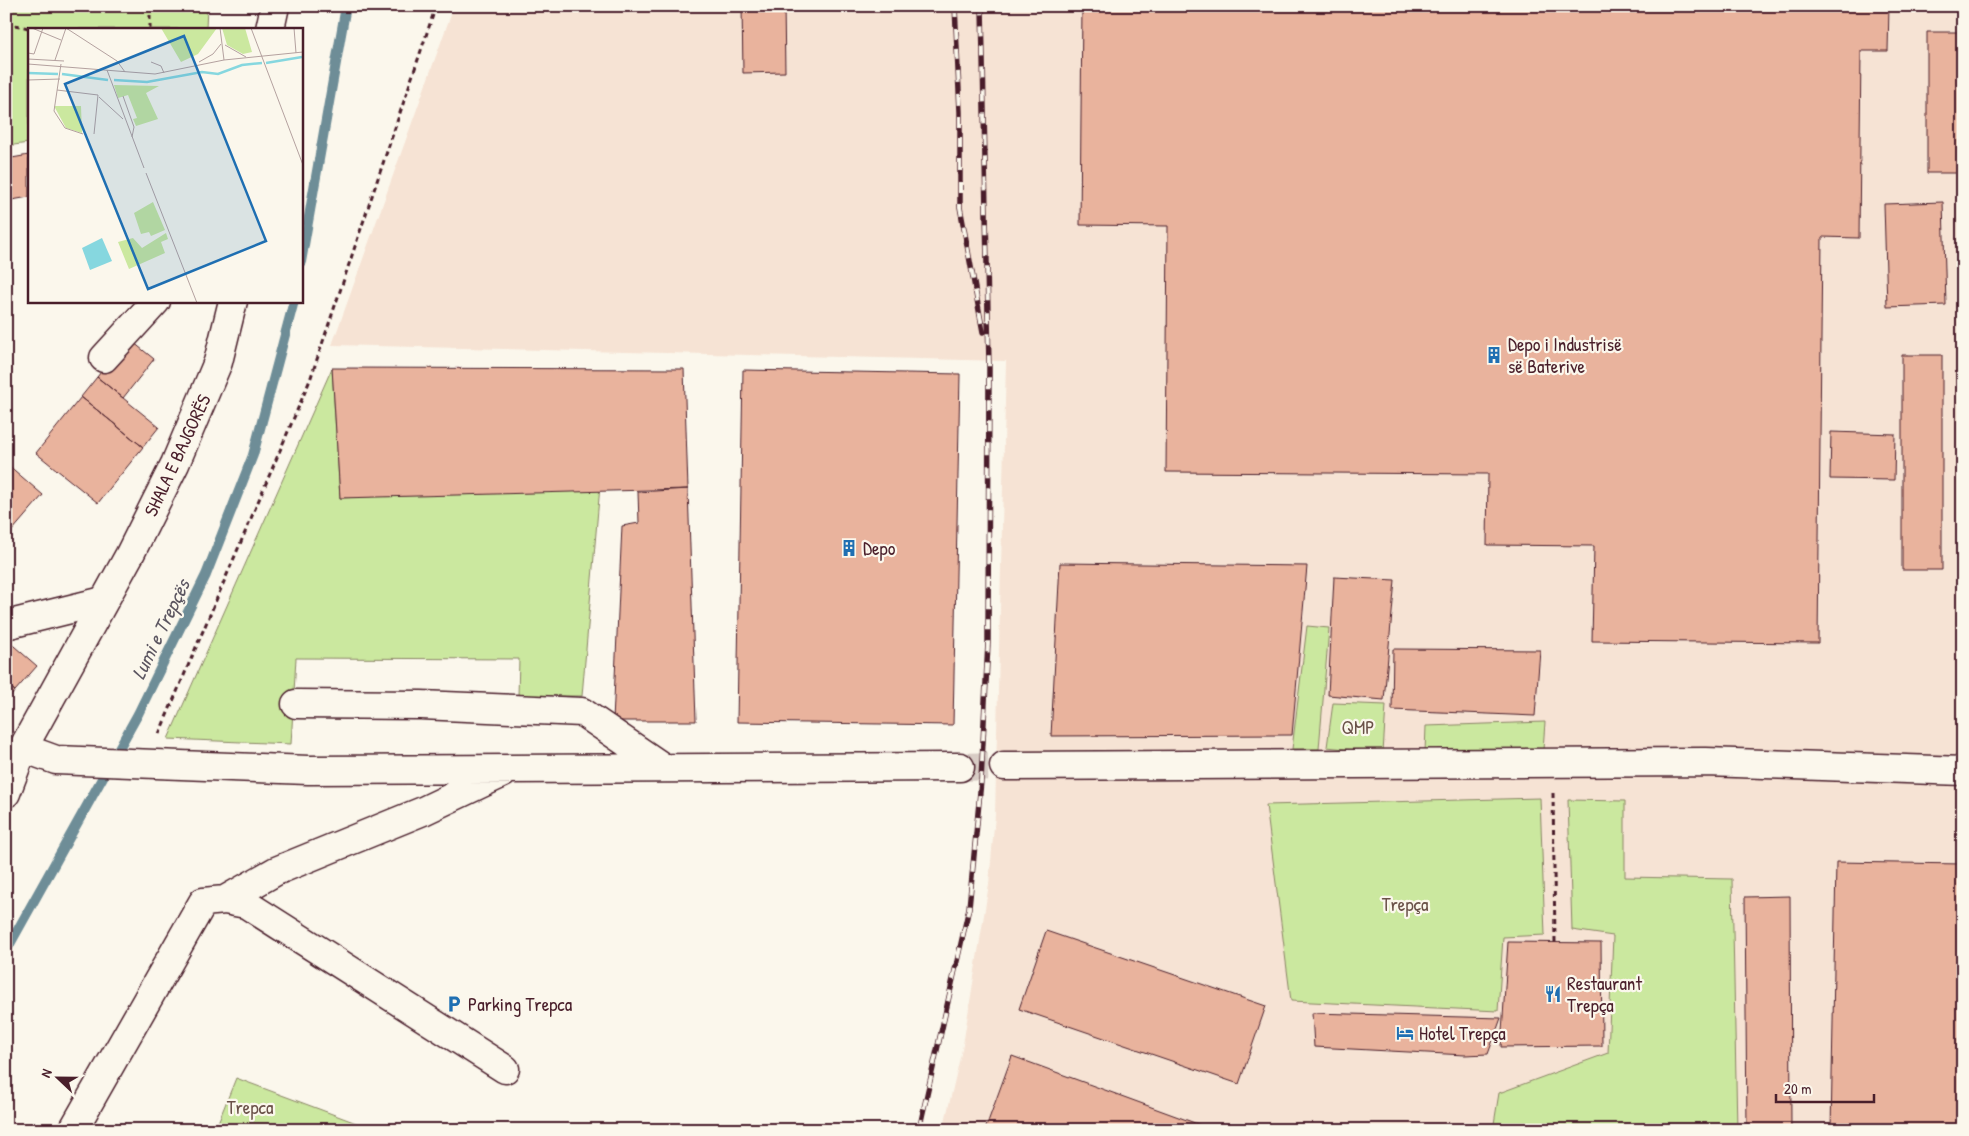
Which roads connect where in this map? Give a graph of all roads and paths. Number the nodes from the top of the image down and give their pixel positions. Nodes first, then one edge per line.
1 (150, 6) edge
2 (266, 6) edge
3 (275, 6) edge
4 (436, 6) edge
5 (6, 23) edge
6 (28, 28) edge
7 (150, 28) edge
8 (265, 28) edge
9 (270, 28) edge
10 (155, 302) edge
11 (233, 302) edge
12 (104, 358) dead end
13 (103, 601) junction
14 (6, 625) edge
15 (296, 704) dead end
16 (15, 757) edge
17 (1553, 763) junction
18 (140, 764) junction
19 (1004, 766) tunnel mouth
20 (960, 767) tunnel mouth
21 (664, 768) junction
22 (511, 769) junction
23 (1963, 771) edge
24 (6, 794) edge
25 (225, 900) junction
26 (1555, 942) dead end
27 (505, 1069) dead end
28 (74, 1130) edge

1 - 7 path
2 - 8 main road
3 - 9 main road
4 - 18 path
5 - 6 path
10 - 12 main road
11 - 13 main road, SHALA E BAJGORËS
13 - 14 main road
13 - 16 main road, SHALA E BAJGORËS
15 - 21 main road
16 - 18 main road
16 - 24 main road
17 - 19 main road
17 - 23 main road
17 - 26 path
18 - 22 main road
20 - 21 main road
21 - 22 main road
22 - 25 main road
25 - 27 main road
25 - 28 main road

